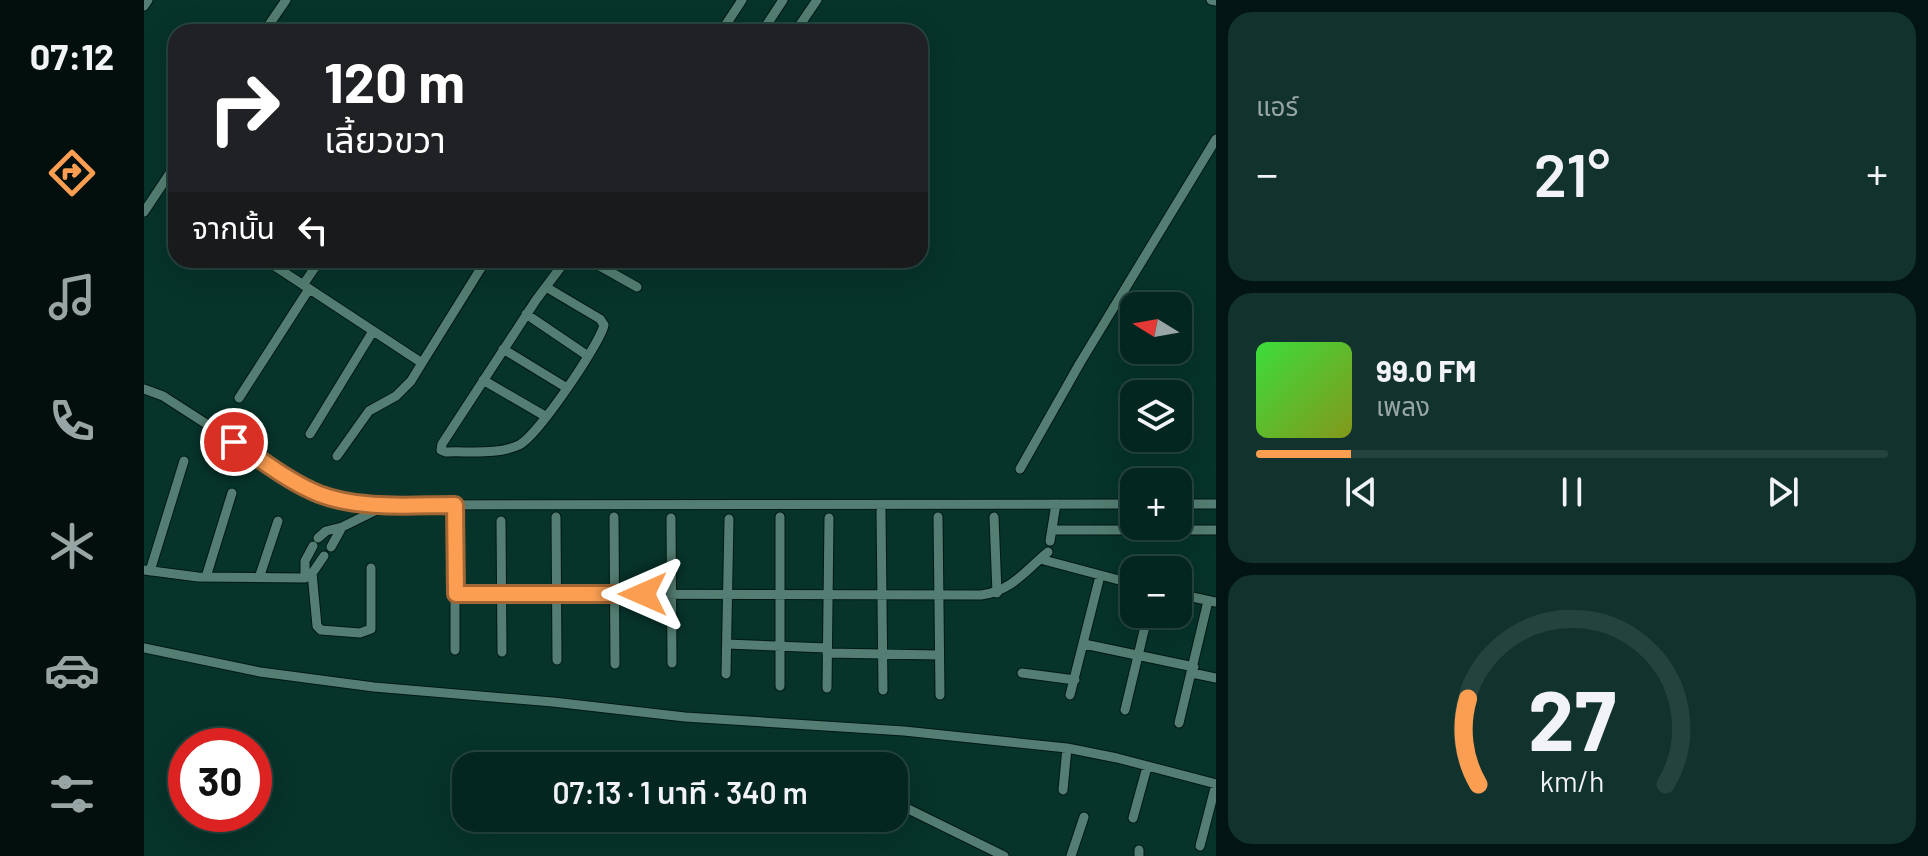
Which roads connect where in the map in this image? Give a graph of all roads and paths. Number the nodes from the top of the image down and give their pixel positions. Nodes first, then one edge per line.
1 (148, 0) edge
2 (286, 0) edge
3 (742, 0) edge
4 (783, 0) edge
5 (817, 0) edge
6 (144, 6) edge
7 (270, 24) edge
8 (726, 24) edge
9 (767, 24) edge
10 (800, 24) edge
11 (1216, 139) edge
12 (168, 176) edge
13 (144, 212) edge
14 (278, 268) edge
15 (316, 268) edge
16 (481, 268) edge
17 (560, 268) edge
18 (603, 268) edge
19 (306, 287) junction
20 (546, 287) junction
21 (637, 287) dead end
22 (526, 314) junction
23 (373, 331) junction
24 (503, 349) junction
25 (588, 356) junction
26 (422, 363) junction
27 (483, 380) junction
28 (567, 388) junction
29 (144, 389) edge
30 (239, 398) dead end
31 (545, 416) junction
32 (310, 434) dead end
33 (337, 456) dead end
34 (184, 461) dead end
35 (1020, 469) dead end
36 (232, 493) dead end
37 (1056, 504) junction
38 (1120, 504) edge
39 (1192, 504) edge
40 (1216, 504) edge
41 (387, 505) junction
42 (455, 505) junction
43 (881, 511) dead end
44 (556, 517) dead end
45 (614, 517) dead end
46 (780, 517) dead end
47 (938, 517) dead end
48 (994, 517) dead end
49 (671, 518) dead end
50 (829, 518) dead end
51 (729, 519) dead end
52 (278, 521) dead end
53 (501, 521) dead end
54 (342, 527) junction
55 (1052, 530) junction
56 (1216, 530) edge
57 (1050, 541) dead end
58 (371, 568) dead end
59 (147, 570) edge
60 (308, 576) junction
61 (1100, 576) junction
62 (206, 577) junction
63 (259, 578) junction
64 (1120, 581) edge
65 (997, 593) junction
66 (456, 594) junction
67 (503, 594) junction
68 (558, 594) junction
69 (615, 594) junction
70 (671, 594) junction
71 (729, 594) junction
72 (780, 594) junction
73 (827, 594) junction
74 (882, 595) junction
75 (937, 595) junction
76 (1192, 597) edge
77 (1212, 602) edge
78 (1145, 628) edge
79 (727, 644) junction
80 (1084, 644) junction
81 (780, 647) junction
82 (144, 648) edge
83 (455, 650) dead end
84 (827, 650) junction
85 (502, 652) dead end
86 (883, 655) junction
87 (939, 655) junction
88 (1139, 656) junction
89 (557, 660) dead end
90 (672, 663) dead end
91 (615, 664) dead end
92 (1193, 670) junction
93 (1022, 673) dead end
94 (726, 674) dead end
95 (1216, 678) edge
96 (1075, 680) junction
97 (780, 686) dead end
98 (827, 688) dead end
99 (883, 690) dead end
100 (940, 695) dead end
101 (1070, 695) dead end
102 (1125, 710) dead end
103 (1179, 723) dead end
104 (1067, 748) junction
105 (1147, 767) junction
106 (1063, 790) dead end
107 (908, 809) edge
108 (1084, 817) dead end
109 (1133, 818) dead end
110 (1200, 846) dead end
111 (1004, 856) edge
112 (1071, 856) edge

1 - 6 street
2 - 7 street
3 - 8 street
4 - 9 street
5 - 10 street
11 - 35 street
12 - 13 street
14 - 19 street
15 - 19 street
16 - 26 street
17 - 20 street
18 - 21 street
19 - 23 street
19 - 30 street
20 - 22 street
20 - 25 street
22 - 24 street
22 - 25 street
23 - 26 street
23 - 32 street
24 - 27 street
24 - 28 street
25 - 28 street
26 - 33 street
27 - 31 street
27 - 31 street
28 - 31 street
29 - 41 street
34 - 59 street
36 - 62 street
37 - 38 street
37 - 42 street
37 - 55 street
39 - 40 street
41 - 42 street
41 - 54 street
42 - 66 street
43 - 74 street
44 - 68 street
45 - 69 street
46 - 72 street
47 - 75 street
48 - 65 street
49 - 70 street
50 - 73 street
51 - 71 street
52 - 63 street
53 - 67 street
54 - 60 street
54 - 60 street
55 - 56 street
55 - 57 street
58 - 60 street
59 - 62 street
60 - 63 street
61 - 64 street
61 - 65 street
61 - 80 street
62 - 63 street
65 - 75 street
66 - 67 street
66 - 83 street
67 - 68 street
67 - 85 street
68 - 69 street
68 - 89 street
69 - 70 street
69 - 91 street
70 - 71 street
70 - 90 street
71 - 72 street
71 - 79 street
72 - 73 street
72 - 81 street
73 - 74 street
73 - 84 street
74 - 75 street
74 - 86 street
75 - 87 street
76 - 77 street
77 - 92 street
78 - 88 street
79 - 81 street
79 - 94 street
80 - 88 street
80 - 96 street
81 - 84 street
81 - 97 street
82 - 104 street
84 - 86 street
84 - 98 street
86 - 87 street
86 - 99 street
87 - 100 street
88 - 92 street
88 - 102 street
92 - 95 street
92 - 103 street
93 - 96 street
96 - 101 street
104 - 105 street
104 - 106 street
105 - 109 street
105 - 110 street
107 - 111 street
108 - 112 street

